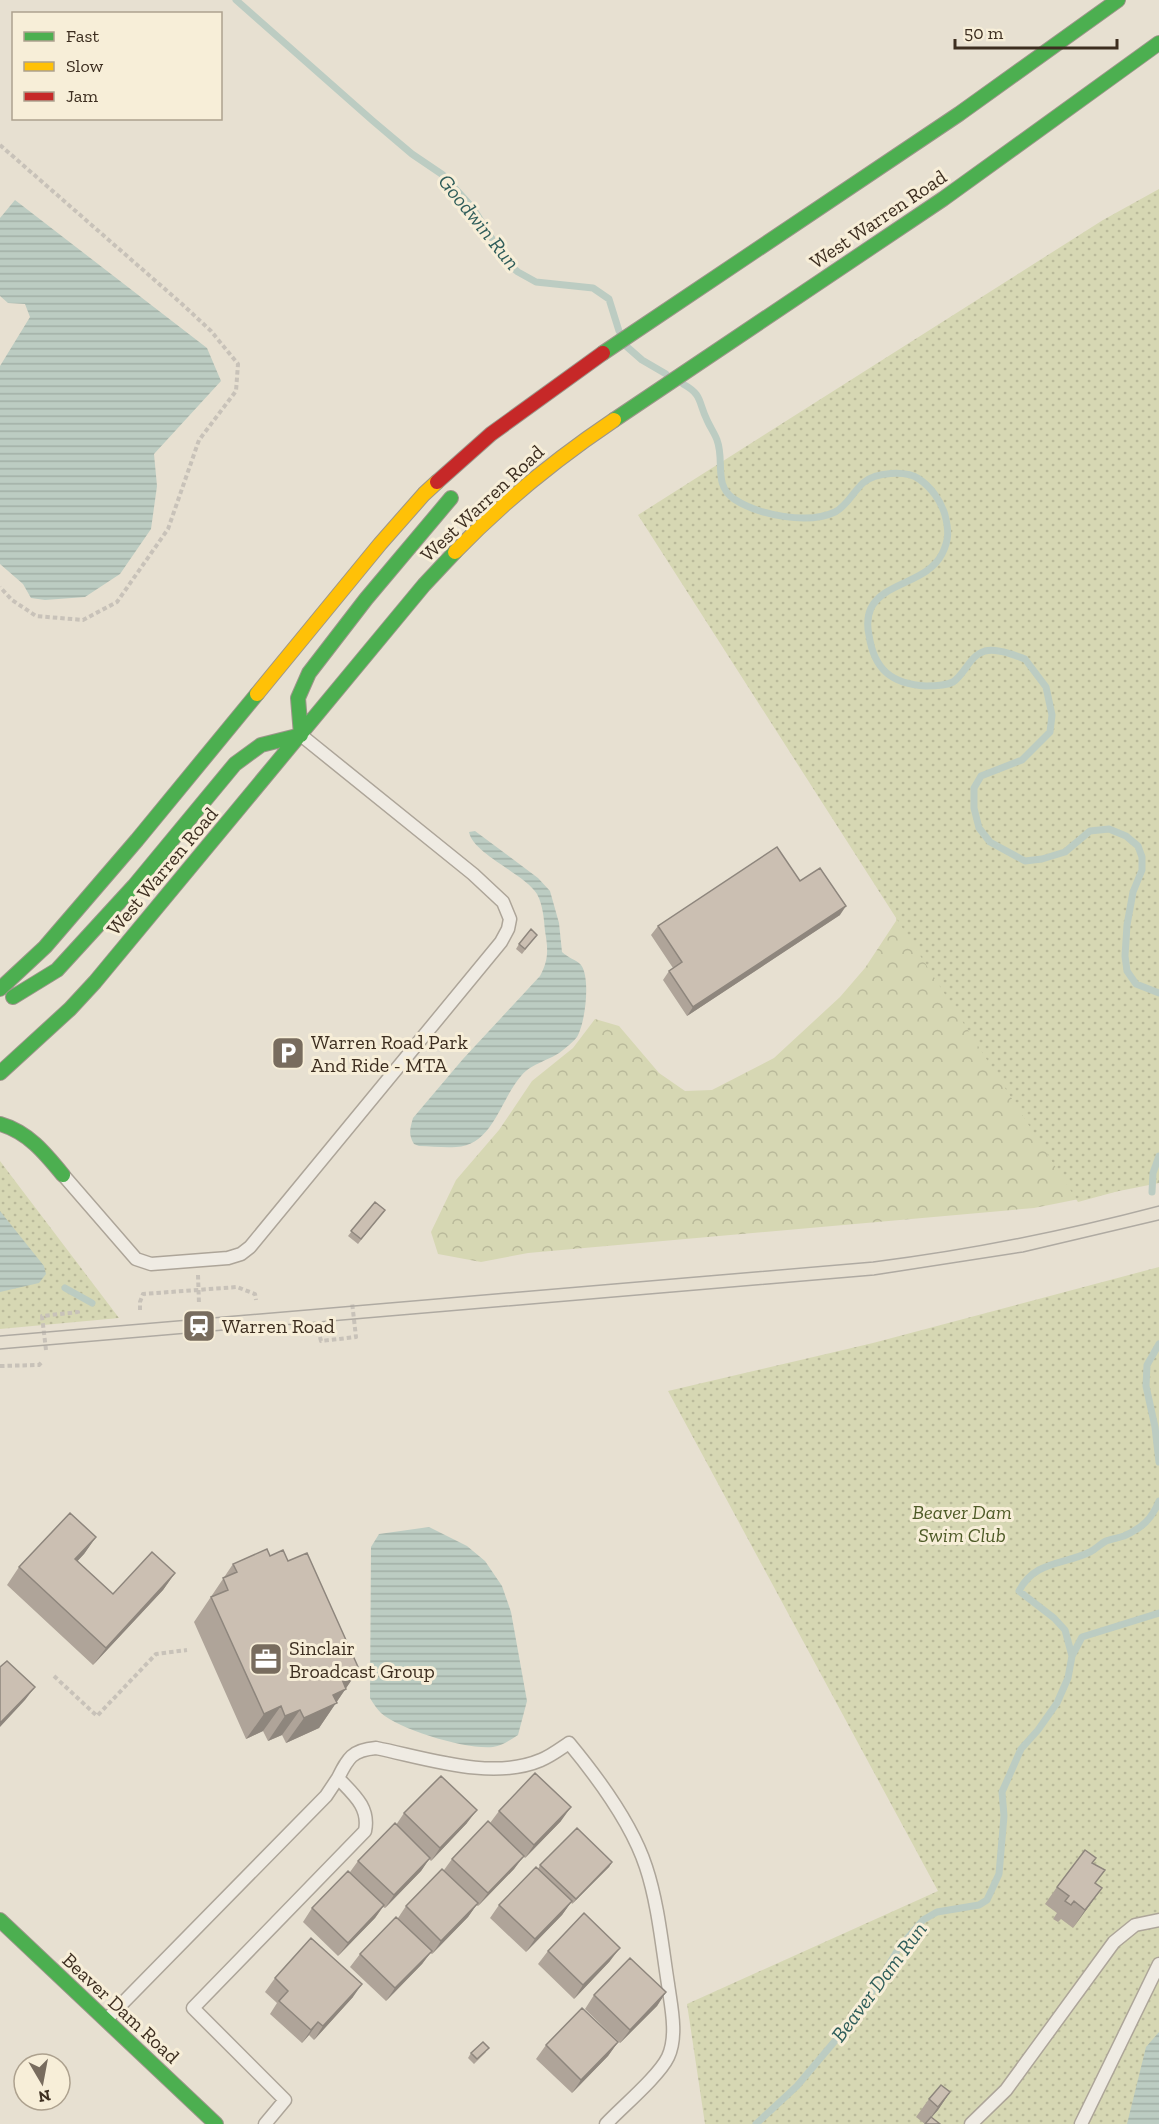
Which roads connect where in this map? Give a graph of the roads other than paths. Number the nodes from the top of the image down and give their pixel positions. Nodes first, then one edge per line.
1 (1118, 0) edge
2 (1159, 43) edge
3 (545, 394) junction
4 (499, 445) dead end
5 (461, 487) dead end
6 (301, 735) junction
7 (0, 988) edge
8 (0, 1005) edge
9 (0, 1073) edge
10 (0, 1124) edge
11 (63, 1175) joint
12 (338, 1778) junction
13 (0, 1920) edge
14 (1159, 1920) edge
15 (1159, 1964) edge
16 (106, 2020) junction
17 (216, 2124) edge
18 (265, 2124) edge
19 (606, 2124) edge
20 (971, 2124) edge
21 (1081, 2124) edge

1 - 3 main road, West Warren Road
2 - 6 main road, West Warren Road
3 - 4 main road
3 - 7 main road, West Warren Road
5 - 6 main road
6 - 8 main road
6 - 9 main road, West Warren Road
6 - 11 lane
10 - 11 main road
12 - 16 lane
12 - 18 lane
12 - 19 lane
13 - 16 main road, Beaver Dam Road
14 - 20 lane
15 - 21 lane
16 - 17 main road, Beaver Dam Road

